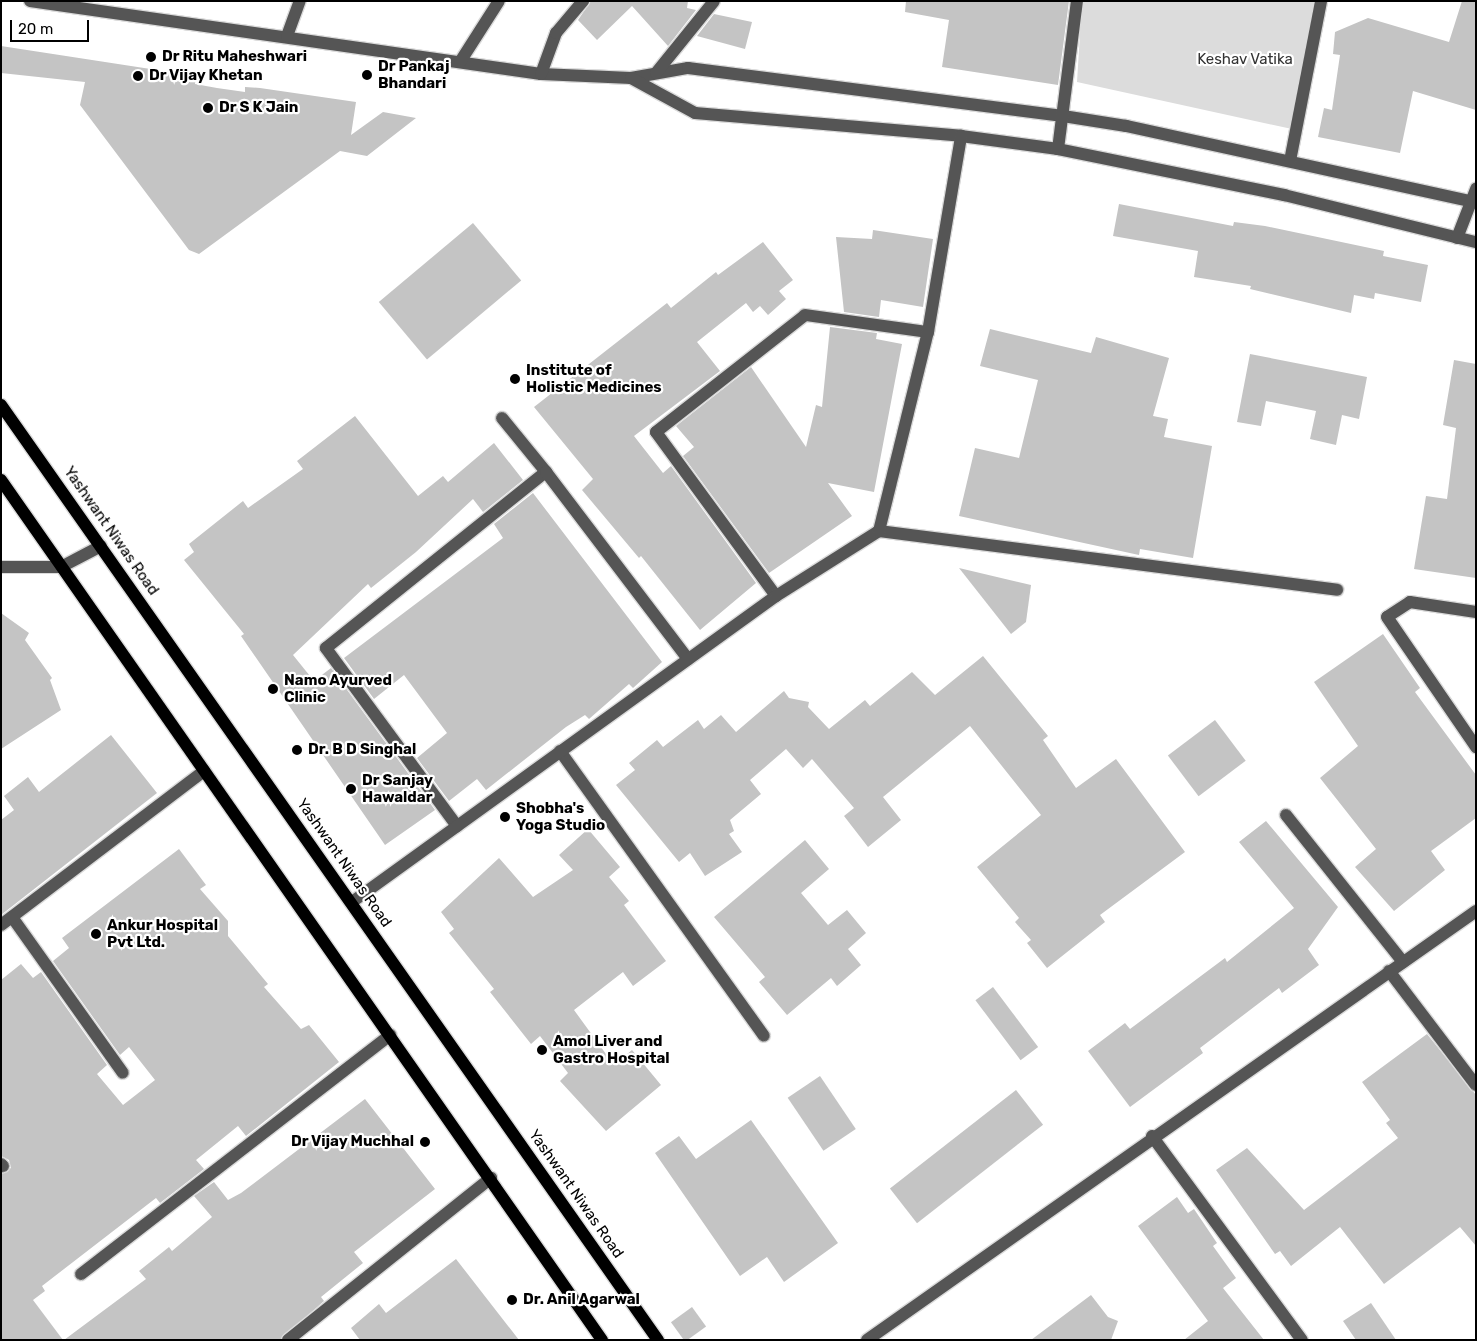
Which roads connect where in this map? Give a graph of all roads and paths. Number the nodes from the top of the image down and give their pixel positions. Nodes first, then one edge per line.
1 (30, 1) edge
2 (300, 1) edge
3 (499, 1) edge
4 (583, 1) edge
5 (714, 1) edge
6 (1077, 1) edge
7 (1321, 1) edge
8 (50, 3) edge
9 (287, 36) junction
10 (460, 62) junction
11 (540, 74) junction
12 (656, 74) junction
13 (631, 78) junction
14 (1063, 116) junction
15 (961, 136) junction
16 (1058, 149) junction
17 (1290, 161) junction
18 (1474, 197) edge
19 (1457, 238) junction
20 (1476, 242) edge
21 (928, 332) junction
22 (1, 405) edge
23 (502, 418) dead end
24 (546, 472) junction
25 (1, 480) edge
26 (879, 531) junction
27 (101, 546) junction
28 (61, 566) junction
29 (1, 567) edge
30 (1337, 590) dead end
31 (776, 596) junction
32 (1476, 612) edge
33 (688, 659) junction
34 (1476, 747) edge
35 (560, 751) junction
36 (204, 771) junction
37 (1286, 815) dead end
38 (457, 826) junction
39 (352, 902) junction
40 (1476, 911) edge
41 (12, 917) junction
42 (1, 925) edge
43 (1402, 962) junction
44 (1389, 970) junction
45 (390, 1035) junction
46 (764, 1036) dead end
47 (123, 1073) dead end
48 (1476, 1085) edge
49 (1152, 1136) junction
50 (492, 1178) junction
51 (81, 1274) dead end
52 (288, 1340) edge
53 (602, 1340) edge
54 (658, 1340) edge
55 (867, 1340) edge
56 (1302, 1340) edge

1 - 8 street
2 - 9 street
3 - 10 street
4 - 11 street
5 - 12 street
6 - 14 street
7 - 17 street
8 - 9 street
9 - 10 street
10 - 11 street
11 - 13 street
12 - 13 street
12 - 14 street
13 - 15 street
14 - 16 street
14 - 17 street
15 - 16 street
15 - 21 street
16 - 19 street
17 - 18 street
18 - 19 street
19 - 20 street
21 - 26 street
21 - 31 street
22 - 27 main road, Yashwant Niwas Road
23 - 24 street
24 - 33 street
24 - 38 street
25 - 28 main road
26 - 30 street
26 - 31 street
27 - 28 street
27 - 39 main road, Yashwant Niwas Road
28 - 29 street
28 - 36 main road
31 - 33 street
32 - 34 street
33 - 35 street
35 - 38 street
35 - 46 street
36 - 41 street
36 - 45 main road
37 - 43 street
38 - 39 street
39 - 54 main road, Yashwant Niwas Road
40 - 43 street
41 - 42 street
41 - 47 street
43 - 44 street
44 - 48 street
44 - 49 street
45 - 50 main road
45 - 51 street
49 - 55 street
49 - 56 street
50 - 52 street
50 - 53 main road

